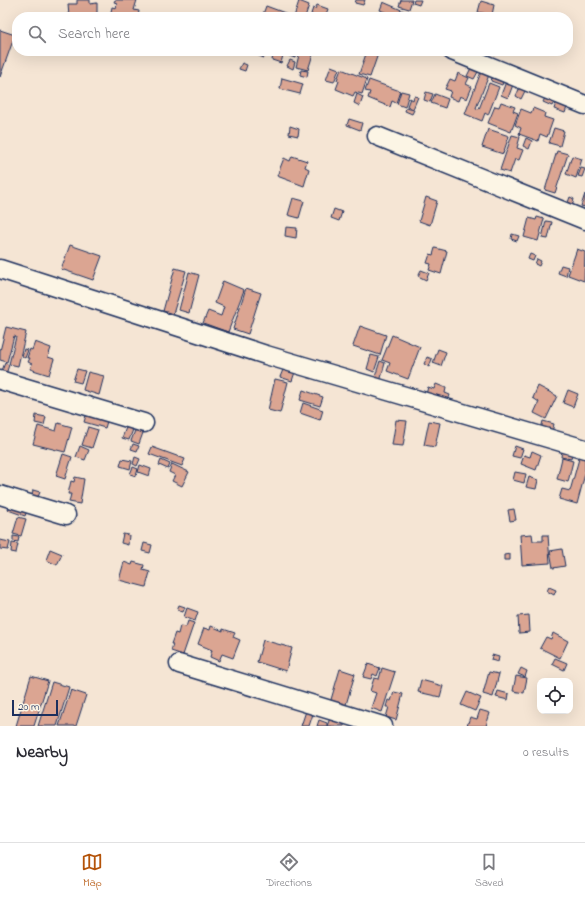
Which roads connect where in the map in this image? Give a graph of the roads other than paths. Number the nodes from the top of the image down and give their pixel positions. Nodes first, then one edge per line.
1 (464, 56) edge
2 (585, 105) edge
3 (377, 136) dead end
4 (585, 220) edge
5 (0, 269) edge
6 (0, 380) edge
7 (144, 423) dead end
8 (585, 449) edge
9 (0, 495) edge
10 (66, 515) dead end
11 (180, 664) dead end
12 (383, 726) edge

1 - 2 street
3 - 4 street
5 - 8 street
6 - 7 street
9 - 10 street
11 - 12 street

